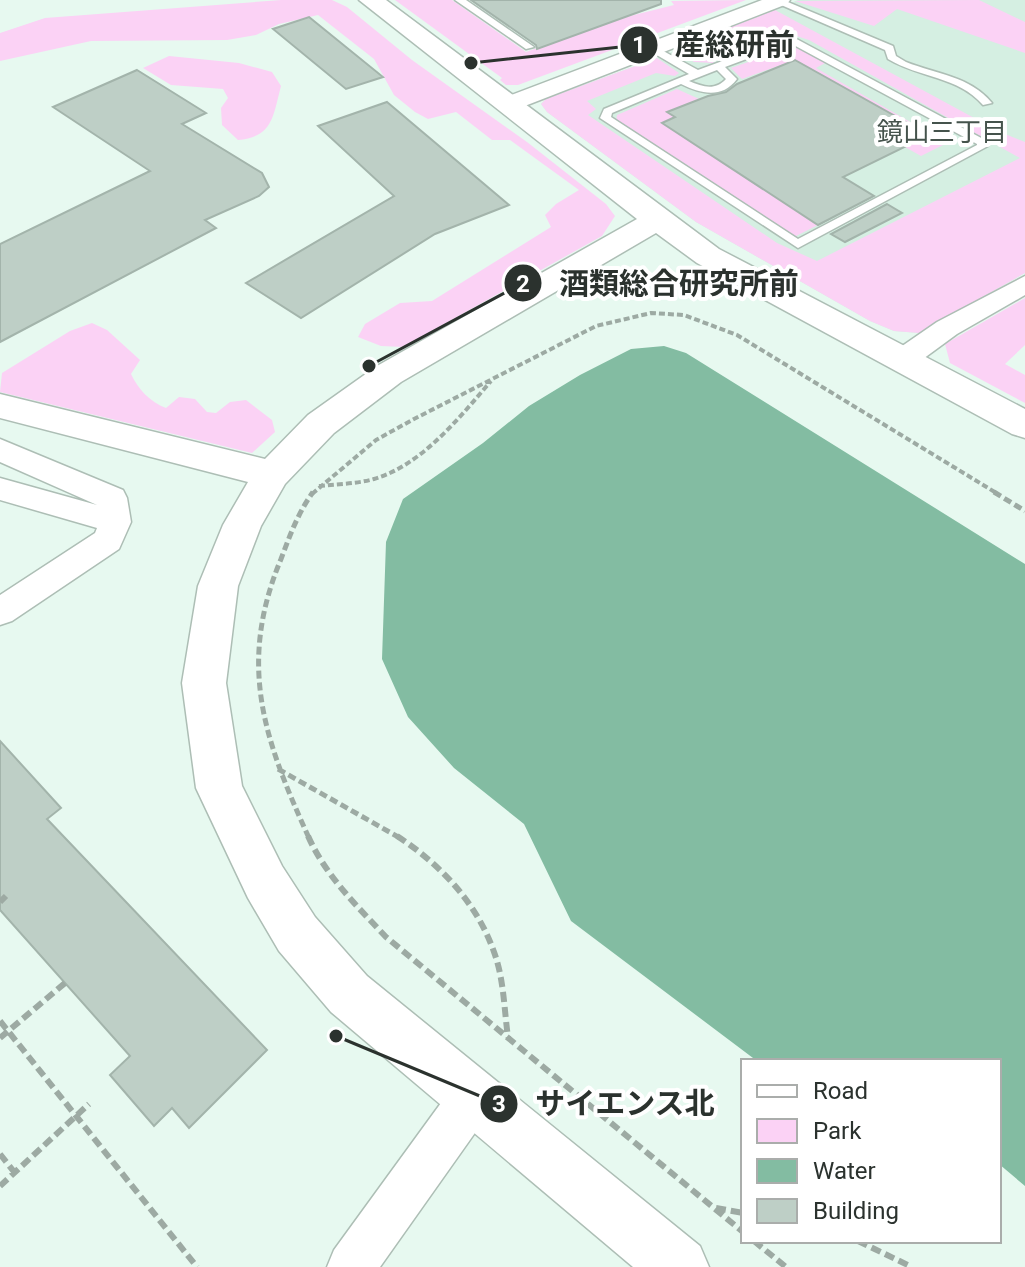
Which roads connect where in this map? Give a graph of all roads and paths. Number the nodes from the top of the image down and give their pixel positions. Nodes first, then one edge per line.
1 (371, 0) edge
2 (460, 0) edge
3 (778, 0) edge
4 (529, 47) dead end
5 (653, 49) junction
6 (718, 65) junction
7 (697, 74) junction
8 (680, 80) junction
9 (987, 103) dead end
10 (509, 104) junction
11 (657, 220) junction
12 (1025, 284) edge
13 (902, 360) junction
14 (495, 377) junction
15 (0, 406) edge
16 (1025, 425) edge
17 (0, 450) edge
18 (272, 474) junction
19 (318, 486) junction
20 (0, 489) edge
21 (1025, 511) edge
22 (115, 522) junction
23 (0, 612) edge
24 (277, 768) junction
25 (6, 896) dead end
26 (0, 902) edge
27 (65, 983) dead end
28 (0, 1021) edge
29 (8, 1031) junction
30 (508, 1037) junction
31 (0, 1038) edge
32 (473, 1097) junction
33 (89, 1104) dead end
34 (76, 1116) junction
35 (0, 1154) edge
36 (15, 1173) junction
37 (0, 1186) edge
38 (714, 1208) junction
39 (741, 1213) edge
40 (741, 1230) edge
41 (756, 1243) edge
42 (862, 1243) edge
43 (197, 1267) edge
44 (351, 1267) edge
45 (679, 1267) edge
46 (786, 1267) edge
47 (912, 1267) edge

1 - 10 street
2 - 4 lane
3 - 5 street
3 - 9 lane
5 - 7 lane
5 - 10 street
6 - 7 lane
6 - 8 lane
6 - 8 lane
7 - 8 lane
10 - 11 street
11 - 13 street
11 - 18 street
12 - 13 street
13 - 16 street
14 - 19 path
14 - 19 path
14 - 21 path
15 - 18 street
17 - 22 street
18 - 32 street
19 - 24 path
20 - 22 street
22 - 23 street
24 - 30 path
24 - 30 path
25 - 26 path
27 - 29 path
28 - 29 path
29 - 31 path
29 - 34 path
30 - 38 path
32 - 44 street
32 - 45 street
33 - 34 path
34 - 36 path
34 - 43 path
35 - 36 path
36 - 37 path
38 - 39 path
38 - 40 path
41 - 46 path
42 - 47 path

